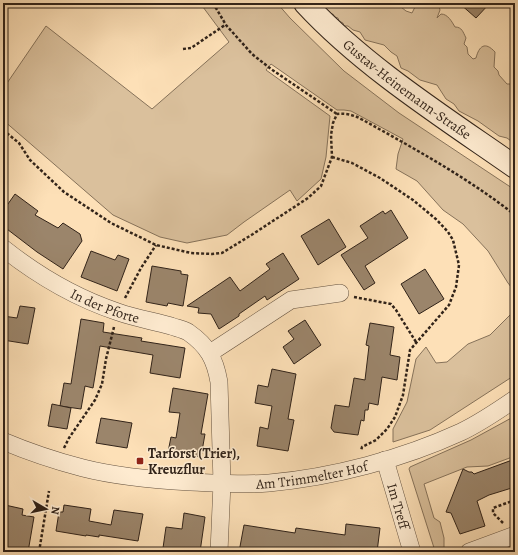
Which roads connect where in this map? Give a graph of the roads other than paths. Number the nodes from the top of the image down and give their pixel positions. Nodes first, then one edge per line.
1 (305, 3) edge
2 (515, 167) edge
3 (3, 248) edge
4 (340, 293) road end
5 (210, 353) junction
6 (515, 400) edge
7 (3, 441) edge
8 (386, 460) junction
9 (222, 483) junction
10 (509, 529) edge
11 (219, 552) edge
12 (412, 552) edge
13 (469, 552) edge

1 - 2 main road, Gustav-Heinemann-Straße
3 - 5 street, In der Pforte
4 - 5 street
5 - 9 street, In der Pforte
6 - 8 street, Am Trimmelter Hof
7 - 9 street, Am Trimmelter Hof
8 - 9 street, Am Trimmelter Hof
8 - 12 street, Im Treff
9 - 11 street, In der Pforte
10 - 13 street

